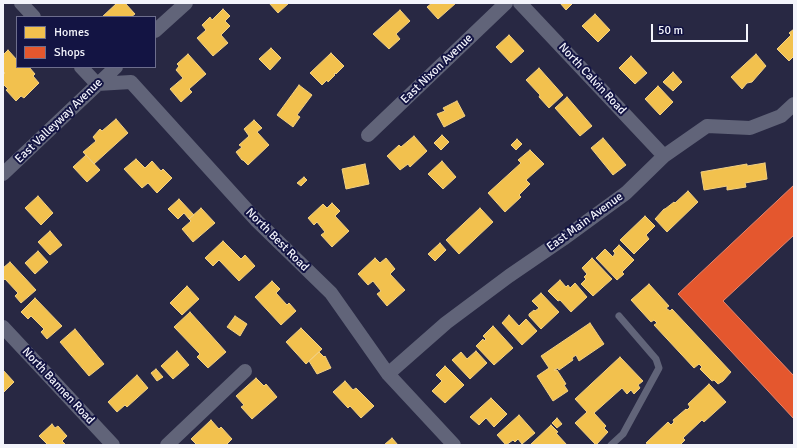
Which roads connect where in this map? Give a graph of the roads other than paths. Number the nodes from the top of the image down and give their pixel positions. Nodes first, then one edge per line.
1 (21, 3) edge
2 (186, 3) edge
3 (506, 3) edge
4 (520, 3) edge
5 (33, 16) edge
6 (156, 30) edge
7 (82, 68) edge
8 (115, 68) edge
9 (97, 84) junction
10 (794, 104) edge
11 (368, 135) dead end
12 (664, 156) junction
13 (3, 174) edge
14 (619, 316) dead end
15 (3, 326) edge
16 (245, 371) dead end
17 (388, 374) junction
18 (113, 445) edge
19 (167, 445) edge
20 (454, 445) edge
21 (611, 445) edge

1 - 5 street
2 - 6 street
3 - 11 street, East Nixon Avenue
4 - 12 street, North Calvin Road
7 - 9 street
8 - 9 street, East Valleyway Avenue
9 - 13 street, East Valleyway Avenue
9 - 17 street, North Best Road
10 - 12 street, East Main Avenue
12 - 17 street, East Main Avenue
14 - 21 lane
15 - 18 street, North Bannen Road
16 - 19 street
17 - 20 street, North Best Road

